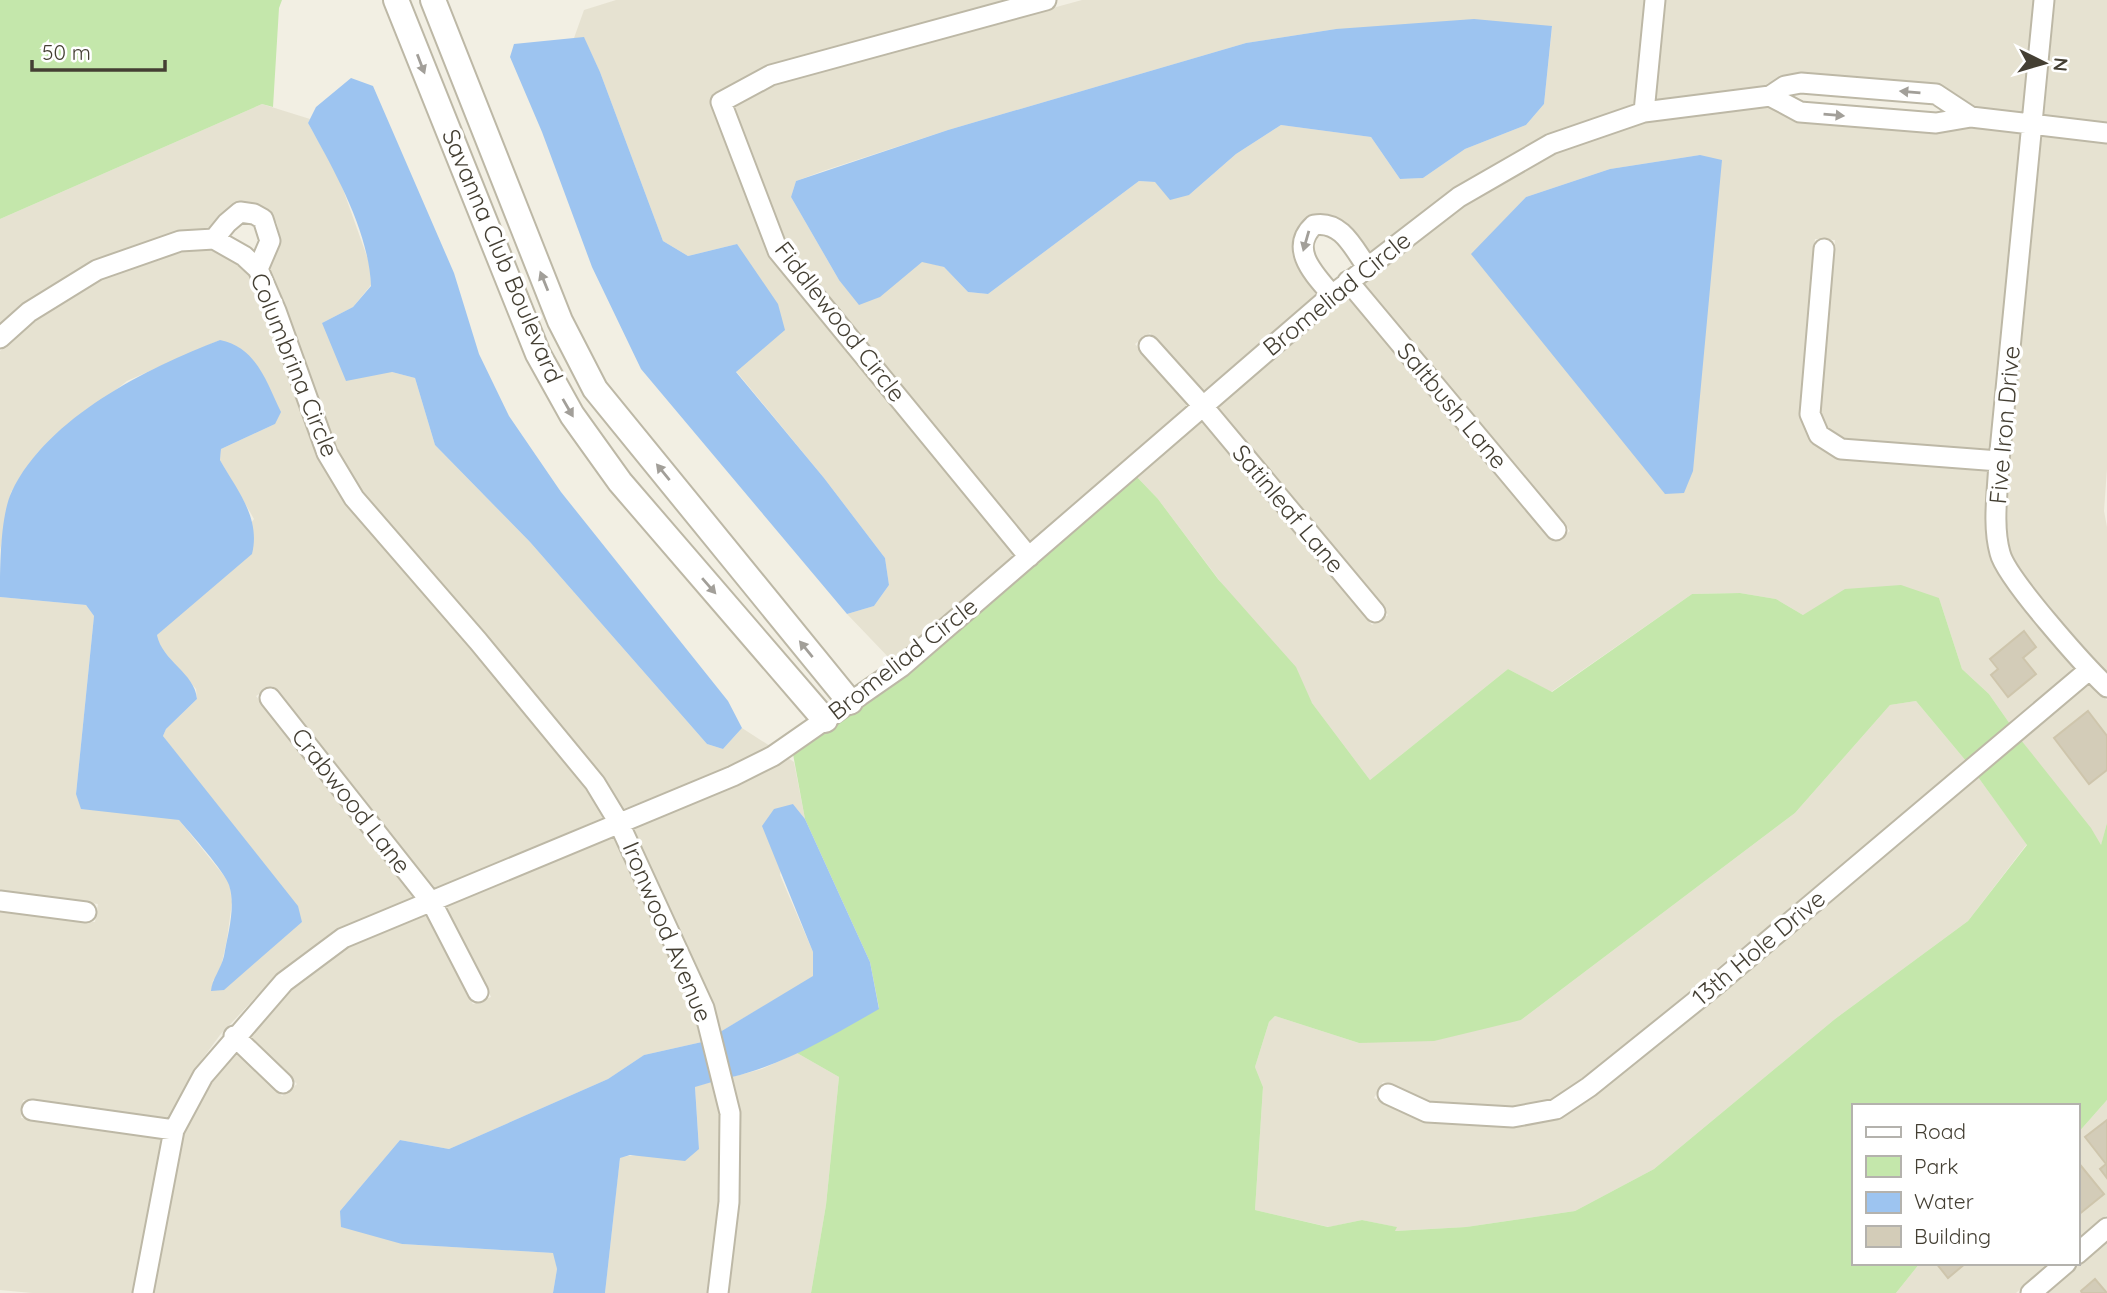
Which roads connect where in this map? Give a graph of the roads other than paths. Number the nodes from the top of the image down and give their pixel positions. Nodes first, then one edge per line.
1 (396, 0) edge
2 (433, 0) edge
3 (1046, 0) edge
4 (1655, 0) edge
5 (2044, 0) edge
6 (1770, 96) junction
7 (1644, 112) junction
8 (1971, 117) junction
9 (2033, 125) junction
10 (2107, 133) edge
11 (214, 239) junction
12 (1824, 249) dead end
13 (1367, 267) junction
14 (258, 270) junction
15 (1348, 281) junction
16 (1332, 295) junction
17 (0, 338) edge
18 (1149, 346) dead end
19 (1202, 405) junction
20 (2000, 461) junction
21 (1556, 530) dead end
22 (1029, 557) junction
23 (1375, 612) dead end
24 (2089, 670) junction
25 (2107, 687) edge
26 (270, 698) dead end
27 (849, 702) junction
28 (825, 720) junction
29 (618, 821) junction
30 (0, 901) edge
31 (432, 903) junction
32 (86, 912) dead end
33 (478, 992) dead end
34 (234, 1036) junction
35 (283, 1083) dead end
36 (1388, 1094) dead end
37 (32, 1110) dead end
38 (174, 1130) junction
39 (2107, 1228) edge
40 (2079, 1252) edge
41 (2064, 1265) edge
42 (143, 1293) edge
43 (718, 1293) edge
44 (2031, 1293) edge

1 -> 28 street, Savanna Club Boulevard
27 -> 2 street, Savanna Club Boulevard
3 - 22 street, Fiddlewood Circle
4 - 7 street
5 - 9 street, Five Iron Drive
6 - 7 street, Bromeliad Circle
6 -> 8 street, Bromeliad Circle
8 -> 6 street, Bromeliad Circle
7 - 13 street, Bromeliad Circle
8 - 9 street, Bromeliad Circle
9 - 10 street, Bromeliad Circle
9 - 20 street, Five Iron Drive
11 - 14 street, Columbrina Circle
11 - 14 street
11 - 17 street
12 - 20 street
13 - 15 street, Bromeliad Circle
13 -> 16 street
14 - 29 street, Columbrina Circle
15 - 16 street, Bromeliad Circle
15 - 21 street, Saltbush Lane
16 - 19 street, Bromeliad Circle
18 - 19 street, Satinleaf Lane
19 - 22 street, Bromeliad Circle
19 - 23 street, Satinleaf Lane
20 - 24 street, Five Iron Drive
22 - 27 street, Bromeliad Circle
24 - 25 street, Five Iron Drive
24 - 36 street, 13th Hole Drive
26 - 31 street, Crabwood Lane
27 - 28 street, Bromeliad Circle
28 - 29 street, Bromeliad Circle
29 - 31 street, Bromeliad Circle
29 - 43 street, Ironwood Avenue
30 - 32 street
31 - 33 street, Crabwood Lane
31 - 34 street, Bromeliad Circle
34 - 35 street
34 - 38 street, Bromeliad Circle
37 - 38 street
38 - 42 street, Bromeliad Circle
39 - 40 street
41 - 44 street

